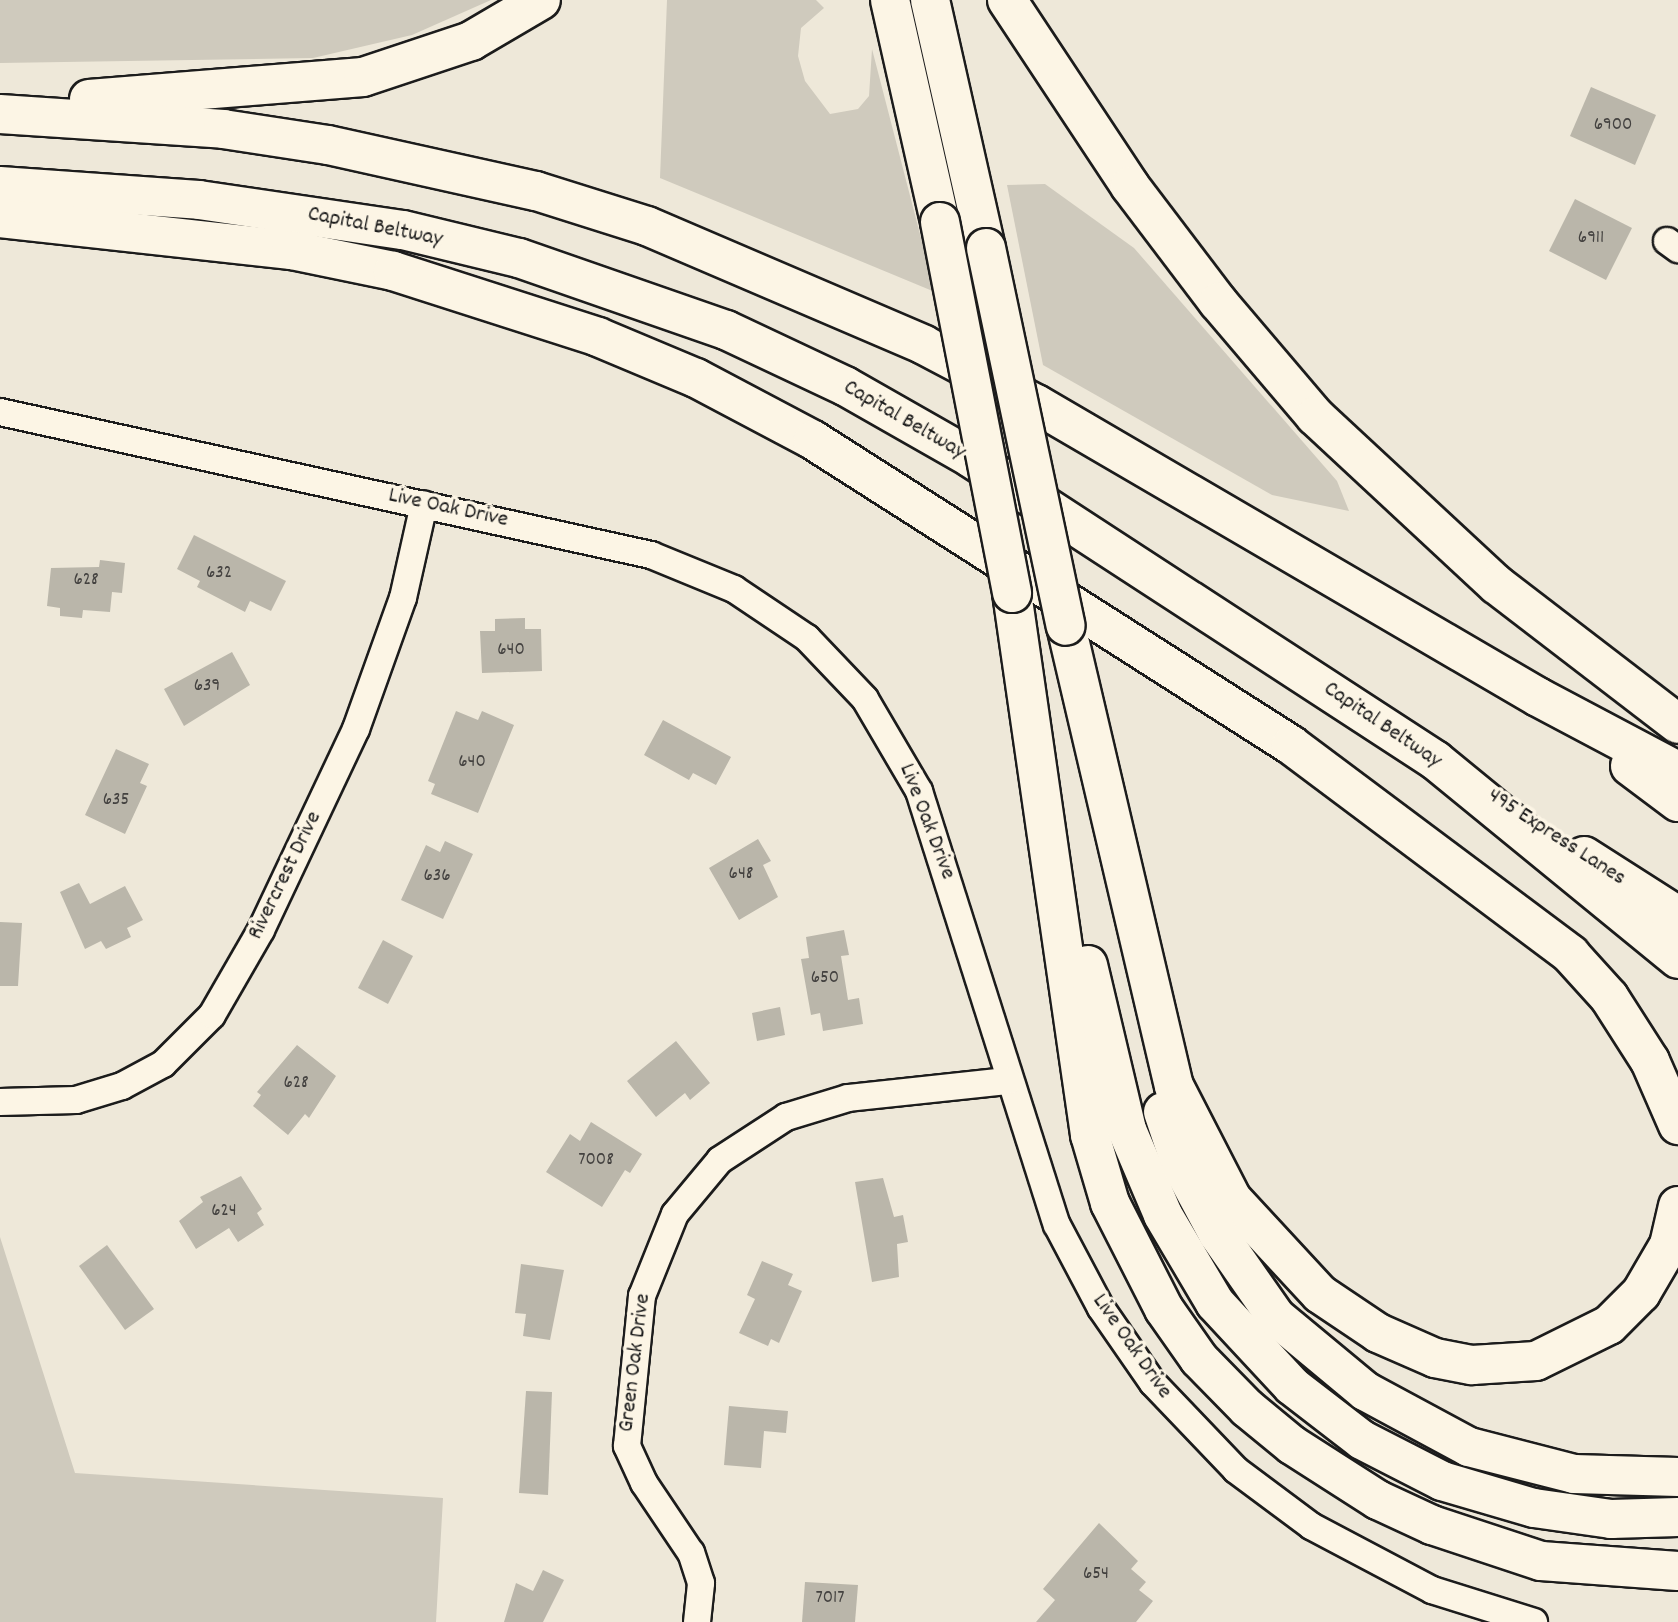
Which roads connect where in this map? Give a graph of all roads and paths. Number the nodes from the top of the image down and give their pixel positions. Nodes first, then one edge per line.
1 (541, 0) edge
2 (890, 0) edge
3 (930, 0) edge
4 (1007, 0) edge
5 (0, 104) edge
6 (0, 114) edge
7 (0, 186) edge
8 (0, 218) edge
9 (0, 412) edge
10 (424, 504) junction
11 (1012, 593) junction
12 (1066, 626) junction
13 (1538, 697) junction
14 (1678, 724) edge
15 (1435, 760) junction
16 (1678, 771) edge
17 (1678, 802) edge
18 (1678, 916) edge
19 (1678, 959) edge
20 (1009, 1080) junction
21 (0, 1102) edge
22 (1678, 1125) edge
23 (1678, 1206) edge
24 (1678, 1477) edge
25 (1678, 1517) edge
26 (1678, 1571) edge
27 (697, 1622) edge
28 (1534, 1622) edge

1 - 5 highway
2 - 11 highway, bridge
3 - 12 highway, bridge
4 - 14 highway
6 - 13 highway
7 - 15 highway, Capital Beltway
8 - 22 highway
9 - 10 street, Live Oak Drive
10 - 20 street, Live Oak Drive
10 - 21 street, Rivercrest Drive
11 - 25 highway
11 - 26 highway
12 - 23 highway
12 - 24 highway
13 - 16 highway
13 - 17 highway
15 - 18 highway, 495 Express Lanes
15 - 19 highway, Capital Beltway
20 - 27 street, Green Oak Drive
20 - 28 street, Live Oak Drive

